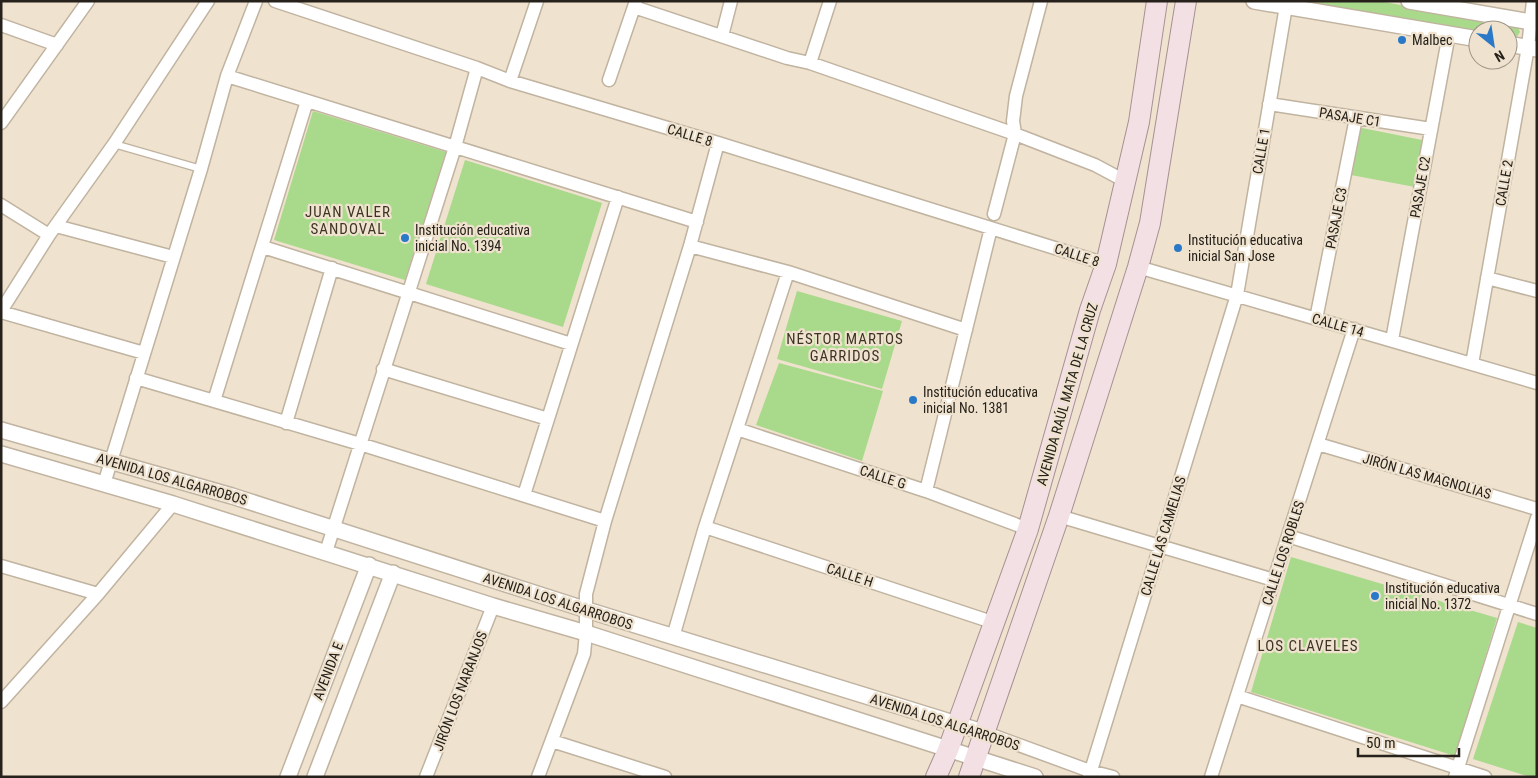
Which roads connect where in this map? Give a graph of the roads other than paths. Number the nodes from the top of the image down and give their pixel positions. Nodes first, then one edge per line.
1 (88, 1) edge
2 (208, 1) edge
3 (256, 1) edge
4 (276, 1) edge
5 (537, 1) edge
6 (731, 1) edge
7 (830, 1) edge
8 (1040, 1) edge
9 (1157, 1) edge
10 (1186, 1) edge
11 (1254, 1) edge
12 (1409, 1) edge
13 (1533, 1) edge
14 (635, 4) edge
15 (1448, 5) edge
16 (1286, 6) junction
17 (1534, 22) edge
18 (1, 26) edge
19 (1448, 34) junction
20 (722, 36) junction
21 (1468, 37) edge
22 (57, 45) junction
23 (1518, 46) edge
24 (1532, 48) edge
25 (810, 63) junction
26 (477, 68) junction
27 (227, 76) junction
28 (609, 80) dead end
29 (510, 81) junction
30 (308, 101) junction
31 (1269, 104) junction
32 (1356, 118) junction
33 (1, 123) edge
34 (1431, 129) junction
35 (1014, 134) junction
36 (718, 143) junction
37 (114, 144) junction
38 (455, 147) junction
39 (201, 169) junction
40 (1125, 181) junction
41 (618, 197) junction
42 (1, 205) edge
43 (994, 214) dead end
44 (697, 222) junction
45 (991, 228) junction
46 (52, 230) junction
47 (690, 246) junction
48 (262, 247) junction
49 (173, 257) junction
50 (1106, 264) junction
51 (1138, 267) junction
52 (332, 268) junction
53 (788, 272) junction
54 (1487, 278) junction
55 (1537, 291) edge
56 (409, 292) junction
57 (1236, 295) junction
58 (1, 312) edge
59 (1316, 318) junction
60 (1354, 329) junction
61 (966, 330) junction
62 (1392, 340) junction
63 (571, 344) junction
64 (144, 353) junction
65 (1472, 364) junction
66 (383, 369) junction
67 (136, 378) junction
68 (1537, 382) edge
69 (214, 401) junction
70 (548, 419) junction
71 (286, 423) junction
72 (737, 429) junction
73 (1, 430) edge
74 (360, 444) junction
75 (1318, 444) junction
76 (1, 454) edge
77 (111, 461) junction
78 (104, 484) junction
79 (926, 491) junction
80 (524, 495) junction
81 (173, 504) junction
82 (1537, 509) edge
83 (1059, 516) junction
84 (1537, 518) edge
85 (605, 521) junction
86 (705, 527) junction
87 (334, 528) junction
88 (1028, 529) junction
89 (1288, 536) junction
90 (1160, 545) junction
91 (326, 552) junction
92 (368, 565) junction
93 (1, 566) edge
94 (393, 573) junction
95 (1274, 580) junction
96 (98, 594) junction
97 (1509, 605) junction
98 (493, 606) junction
99 (587, 610) junction
100 (1537, 614) edge
101 (995, 624) junction
102 (586, 633) junction
103 (673, 637) junction
104 (1237, 696) junction
105 (1, 702) edge
106 (956, 725) junction
107 (986, 733) junction
108 (552, 741) junction
109 (948, 750) junction
110 (973, 768) edge
111 (1456, 773) edge
112 (1090, 774) edge
113 (288, 777) edge
114 (315, 777) edge
115 (426, 777) edge
116 (538, 777) edge
117 (665, 777) edge
118 (936, 777) edge
119 (1035, 777) edge
120 (1113, 777) edge
121 (1211, 777) edge
122 (1485, 777) edge

1 - 22 street
2 - 37 street
3 - 27 street
4 - 26 street, CALLE 8
5 - 29 street
6 - 20 street
7 - 25 street
8 - 35 street
9 - 40 main road, AVENIDA RAÚL MATA DE LA CRUZ
10 - 51 main road, AVENIDA RAÚL MATA DE LA CRUZ
11 - 16 street
12 - 15 street
13 - 17 street, CALLE 2
14 - 20 street
14 - 28 street
15 - 17 street
16 - 19 street
16 - 31 street, CALLE 1
17 - 24 street, CALLE 2
18 - 22 street
19 - 21 street
19 - 34 street, PASAJE C2
20 - 25 street
22 - 33 street
23 - 24 street
24 - 54 street, CALLE 2
25 - 35 street
26 - 29 street, CALLE 8
26 - 38 street
27 - 30 street
27 - 39 street
29 - 36 street, CALLE 8
30 - 38 street
30 - 48 street
31 - 32 street, PASAJE C1
31 - 57 street, CALLE 1
32 - 34 street, PASAJE C1
32 - 59 street, PASAJE C3
34 - 62 street, PASAJE C2
35 - 40 street
35 - 43 street
36 - 44 street
36 - 45 street, CALLE 8
37 - 39 lane
37 - 46 street
38 - 41 street
38 - 56 street
39 - 49 street
40 - 50 main road, AVENIDA RAÚL MATA DE LA CRUZ
41 - 44 street
41 - 63 street
42 - 46 street
44 - 47 street
45 - 50 street, CALLE 8
45 - 61 street
46 - 49 street
46 - 58 street
47 - 53 street
47 - 85 street
48 - 52 street
48 - 69 street
49 - 64 street
50 - 88 main road, AVENIDA RAÚL MATA DE LA CRUZ
51 - 57 street, CALLE 14
51 - 83 main road, AVENIDA RAÚL MATA DE LA CRUZ
52 - 56 street
52 - 71 street
53 - 61 street
53 - 72 street
54 - 55 street
54 - 65 street, CALLE 2
56 - 63 street
56 - 66 street
57 - 59 street, CALLE 14
57 - 90 street, CALLE LAS CAMELIAS
58 - 64 street
59 - 60 street, CALLE 14
60 - 62 street, CALLE 14
60 - 75 street, CALLE LOS ROBLES
61 - 79 street
62 - 65 street, CALLE 14
63 - 70 street
64 - 67 street
65 - 68 street, CALLE 14
66 - 70 street
66 - 74 street
67 - 69 street
67 - 77 street
69 - 71 street
70 - 80 street
71 - 74 street
72 - 79 street, CALLE G
72 - 86 street
73 - 77 street, AVENIDA LOS ALGARROBOS
74 - 80 street
74 - 87 street
75 - 82 street, JIRÓN LAS MAGNOLIAS
75 - 89 street, CALLE LOS ROBLES
76 - 78 street, AVENIDA LOS ALGARROBOS
77 - 78 street
77 - 87 street, AVENIDA LOS ALGARROBOS
78 - 81 street, AVENIDA LOS ALGARROBOS
79 - 88 street, CALLE G
80 - 85 street
81 - 91 street, AVENIDA LOS ALGARROBOS
81 - 96 street
83 - 90 street
83 - 107 main road, AVENIDA RAÚL MATA DE LA CRUZ
84 - 97 street
85 - 99 street
86 - 101 street, CALLE H
86 - 103 street
87 - 91 street
87 - 99 street, AVENIDA LOS ALGARROBOS
88 - 101 main road, AVENIDA RAÚL MATA DE LA CRUZ
89 - 95 street, CALLE LOS ROBLES
89 - 97 street
90 - 95 street
90 - 112 street, CALLE LAS CAMELIAS
91 - 92 street, AVENIDA LOS ALGARROBOS
92 - 94 street, AVENIDA LOS ALGARROBOS
92 - 113 street, AVENIDA E
93 - 96 street
94 - 98 street, AVENIDA LOS ALGARROBOS
94 - 114 street, AVENIDA E
95 - 104 street, CALLE LOS ROBLES
96 - 105 street
97 - 100 street
97 - 111 street
98 - 102 street, AVENIDA LOS ALGARROBOS
98 - 115 street, JIRÓN LOS NARANJOS
99 - 102 street
99 - 103 street, AVENIDA LOS ALGARROBOS
101 - 106 main road, AVENIDA RAÚL MATA DE LA CRUZ
102 - 108 street
102 - 109 street, AVENIDA LOS ALGARROBOS
103 - 106 street, AVENIDA LOS ALGARROBOS
104 - 111 street
104 - 121 street, CALLE LOS ROBLES
106 - 107 street, AVENIDA LOS ALGARROBOS
106 - 109 main road, AVENIDA RAÚL MATA DE LA CRUZ
107 - 110 main road, AVENIDA RAÚL MATA DE LA CRUZ
107 - 112 street, AVENIDA LOS ALGARROBOS
108 - 116 street
108 - 117 street
109 - 110 street, AVENIDA LOS ALGARROBOS
109 - 118 main road, AVENIDA RAÚL MATA DE LA CRUZ
110 - 119 street, AVENIDA LOS ALGARROBOS
111 - 122 street
112 - 120 street, AVENIDA LOS ALGARROBOS

